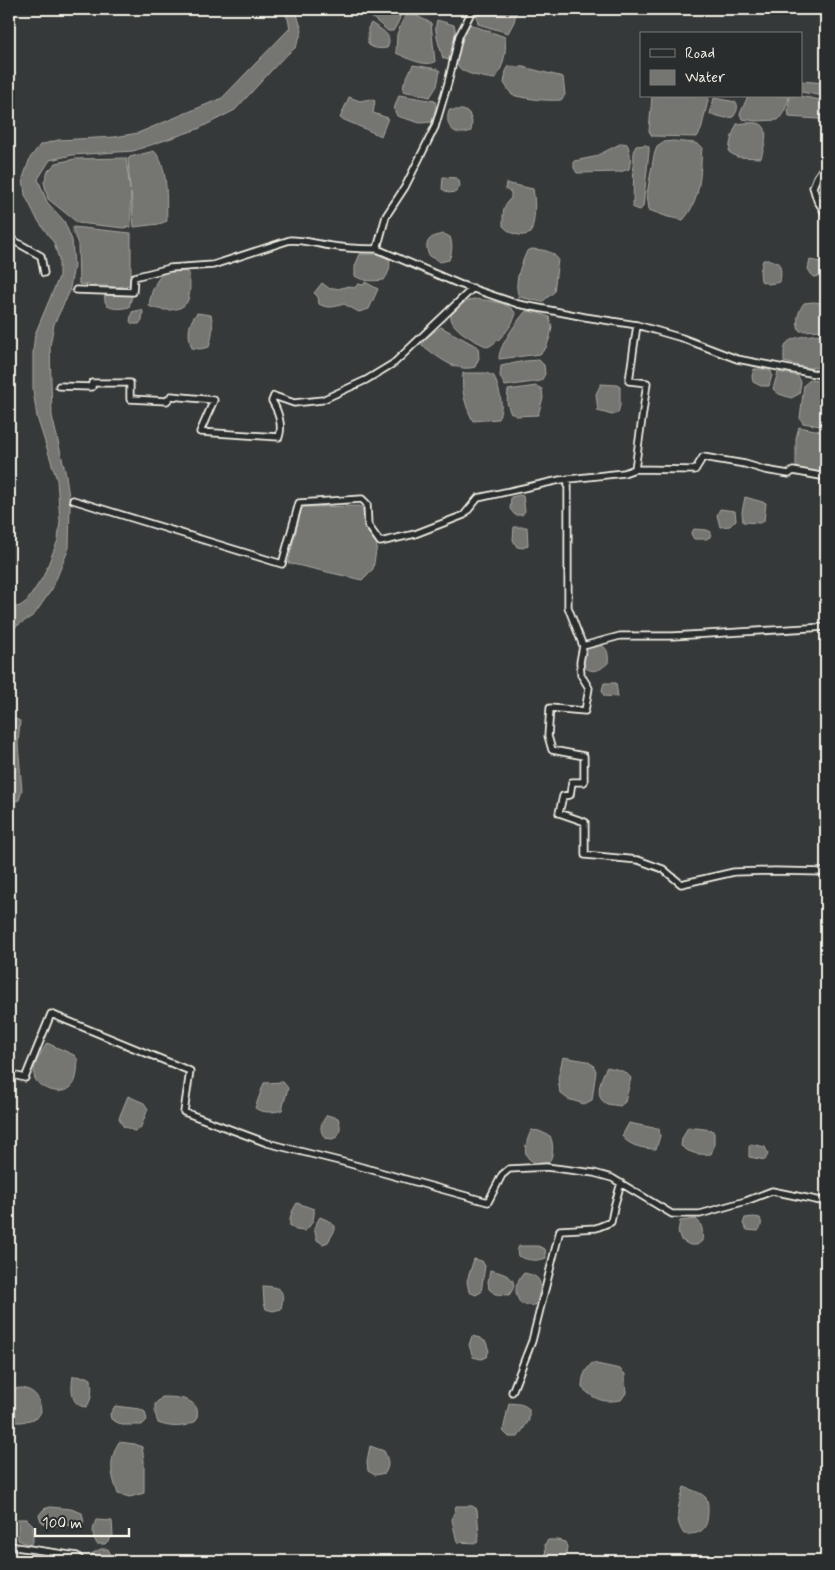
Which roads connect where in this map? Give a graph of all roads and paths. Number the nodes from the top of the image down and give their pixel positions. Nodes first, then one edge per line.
1 (473, 9) edge
2 (826, 164) edge
3 (826, 214) edge
4 (9, 238) edge
5 (377, 249) junction
6 (44, 273) dead end
7 (473, 288) junction
8 (76, 290) dead end
9 (637, 325) junction
10 (826, 376) edge
11 (59, 386) dead end
12 (636, 469) junction
13 (826, 477) edge
14 (568, 479) junction
15 (73, 500) dead end
16 (826, 627) edge
17 (583, 646) junction
18 (826, 872) edge
19 (9, 1074) edge
20 (621, 1183) junction
21 (826, 1202) edge
22 (512, 1392) dead end
23 (9, 1546) edge
24 (81, 1561) edge

1 - 5 street
2 - 3 street
4 - 6 street
5 - 7 street
5 - 8 street
7 - 9 street
7 - 11 street
9 - 10 street
9 - 12 street
12 - 13 street
12 - 14 street
14 - 15 street
14 - 17 street
16 - 17 street
17 - 18 street
19 - 20 street
20 - 21 street
20 - 22 street
23 - 24 street

